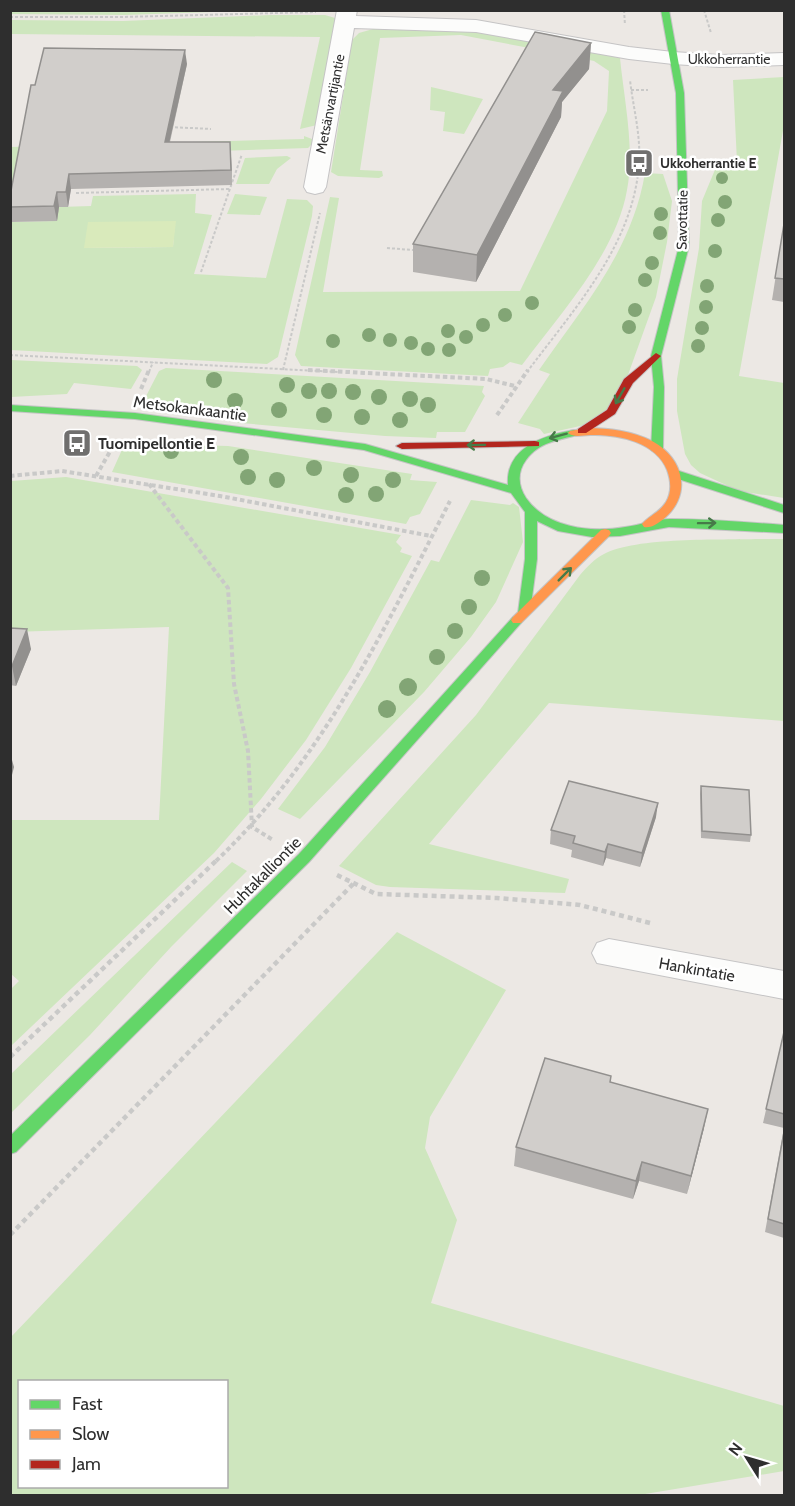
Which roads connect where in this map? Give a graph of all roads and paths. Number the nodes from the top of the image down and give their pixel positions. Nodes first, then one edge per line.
1 (624, 10) edge
2 (665, 10) edge
3 (269, 11) edge
4 (346, 15) edge
5 (10, 17) edge
6 (629, 53) junction
7 (674, 58) junction
8 (784, 59) edge
9 (162, 127) edge
10 (211, 129) dead end
11 (242, 154) dead end
12 (315, 187) joint
13 (230, 189) junction
14 (76, 193) edge
15 (387, 248) dead end
16 (413, 250) dead end
17 (201, 272) dead end
18 (10, 355) edge
19 (656, 356) junction
20 (153, 362) junction
21 (283, 370) junction
22 (515, 386) junction
23 (138, 396) dead end
24 (10, 408) edge
25 (491, 424) dead end
26 (582, 431) junction
27 (535, 444) junction
28 (364, 447) junction
29 (112, 448) dead end
30 (657, 450) junction
31 (676, 474) junction
32 (10, 476) edge
33 (96, 476) junction
34 (149, 484) junction
35 (514, 490) junction
36 (452, 497) dead end
37 (784, 508) edge
38 (531, 510) junction
39 (648, 524) junction
40 (784, 529) edge
41 (605, 533) junction
42 (431, 536) junction
43 (524, 613) junction
44 (252, 828) junction
45 (304, 858) junction
46 (354, 883) junction
47 (661, 926) dead end
48 (609, 953) dead end
49 (784, 985) edge
50 (10, 1057) edge
51 (10, 1147) edge
52 (10, 1235) edge

1 - 6 path
2 - 7 street, Savottatie
3 - 4 path
3 - 5 path
4 - 6 street
4 - 12 street, Metsänvartijantie
6 - 7 street
6 - 22 path
7 - 8 street, Ukkoherrantie
7 - 19 street, Savottatie
9 - 10 path
11 - 13 path
12 - 21 path
13 - 14 path
13 - 17 path
15 - 16 path
18 - 20 path
19 -> 26 street
19 - 30 street, Savottatie
20 - 21 path
20 - 23 path
21 - 22 path
22 - 25 path
24 - 28 street, Metsokankaantie
26 -> 27 street
26 - 30 street
27 -> 28 street, Metsokankaantie
27 - 35 street
28 - 35 street, Metsokankaantie
29 - 33 path
30 - 31 street
31 - 37 street
31 - 39 street
32 - 33 path
33 - 34 path
34 - 42 path
34 - 44 path
35 - 38 street
36 - 42 path
38 - 41 street
38 - 43 street
39 -> 40 street
39 - 41 street
43 -> 41 street, Huhtakalliontie
42 - 44 path
43 - 45 street, Huhtakalliontie
44 - 45 path
44 - 50 path
45 - 46 path
45 - 51 street, Huhtakalliontie
46 - 47 path
46 - 52 path
48 - 49 street, Hankintatie

